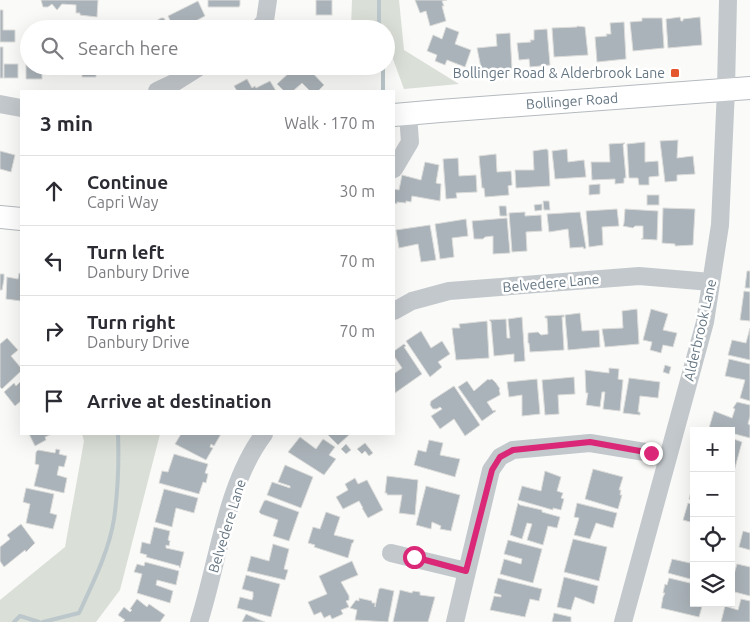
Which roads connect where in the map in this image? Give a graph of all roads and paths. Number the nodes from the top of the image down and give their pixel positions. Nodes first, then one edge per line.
1 (268, 0) edge
2 (728, 0) edge
3 (265, 20) edge
4 (188, 75) edge
5 (750, 88) edge
6 (726, 89) junction
7 (159, 90) edge
8 (0, 104) edge
9 (20, 108) edge
10 (401, 115) edge
11 (395, 167) edge
12 (0, 217) edge
13 (20, 219) edge
14 (712, 282) junction
15 (395, 310) edge
16 (263, 435) edge
17 (667, 458) junction
18 (391, 553) dead end
19 (466, 571) junction
20 (198, 622) edge
21 (455, 622) edge
22 (623, 622) edge

1 - 3 street
2 - 6 street, Alderbrook Lane
4 - 7 street
5 - 6 main road, Bollinger Road
6 - 10 main road, Bollinger Road
6 - 14 street, Alderbrook Lane
8 - 9 street
10 - 11 street
12 - 13 main road
14 - 15 street, Belvedere Lane
14 - 17 street, Alderbrook Lane
16 - 20 street, Belvedere Lane
17 - 19 street
17 - 22 street, Alderbrook Lane
18 - 19 street
19 - 21 street

